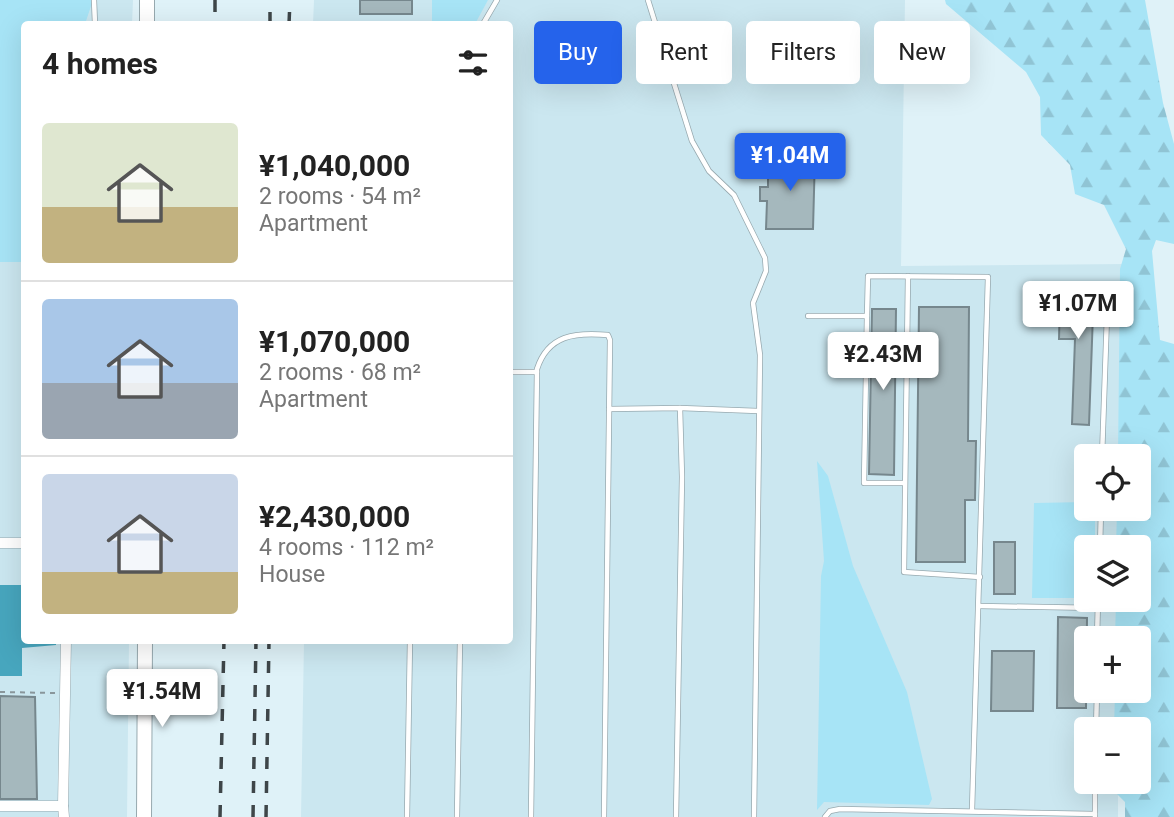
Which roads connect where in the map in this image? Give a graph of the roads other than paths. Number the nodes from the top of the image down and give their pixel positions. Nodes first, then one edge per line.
1 (94, 0) edge
2 (147, 0) edge
3 (497, 0) edge
4 (648, 0) edge
5 (95, 21) edge
6 (147, 21) edge
7 (485, 21) edge
8 (908, 276) junction
9 (1108, 287) dead end
10 (808, 316) dead end
11 (867, 316) junction
12 (513, 372) edge
13 (537, 372) junction
14 (680, 408) junction
15 (609, 409) junction
16 (758, 411) junction
17 (1102, 444) edge
18 (904, 483) junction
19 (0, 543) edge
20 (21, 543) edge
21 (980, 576) junction
22 (979, 606) junction
23 (1074, 608) edge
24 (66, 644) edge
25 (145, 644) edge
26 (410, 644) edge
27 (460, 644) edge
28 (1096, 794) edge
29 (0, 806) edge
30 (63, 806) junction
31 (972, 810) junction
32 (1095, 815) edge
33 (64, 817) edge
34 (144, 817) edge
35 (407, 817) edge
36 (457, 817) edge
37 (531, 817) edge
38 (604, 817) edge
39 (676, 817) edge
40 (754, 817) edge
41 (825, 817) edge

1 - 5 lane
2 - 6 street
3 - 7 lane
4 - 16 lane
8 - 11 lane
8 - 18 lane
8 - 21 lane
9 - 17 lane
10 - 11 lane
11 - 18 lane
12 - 13 lane
13 - 15 lane
13 - 37 lane
14 - 15 lane
14 - 16 lane
14 - 39 lane
15 - 38 lane
16 - 40 lane
18 - 21 lane
19 - 20 street
21 - 22 lane
22 - 23 lane
22 - 31 lane
24 - 30 street
25 - 34 street
26 - 35 lane
27 - 36 lane
28 - 32 lane
29 - 30 street
30 - 33 street
31 - 32 lane
31 - 41 lane

